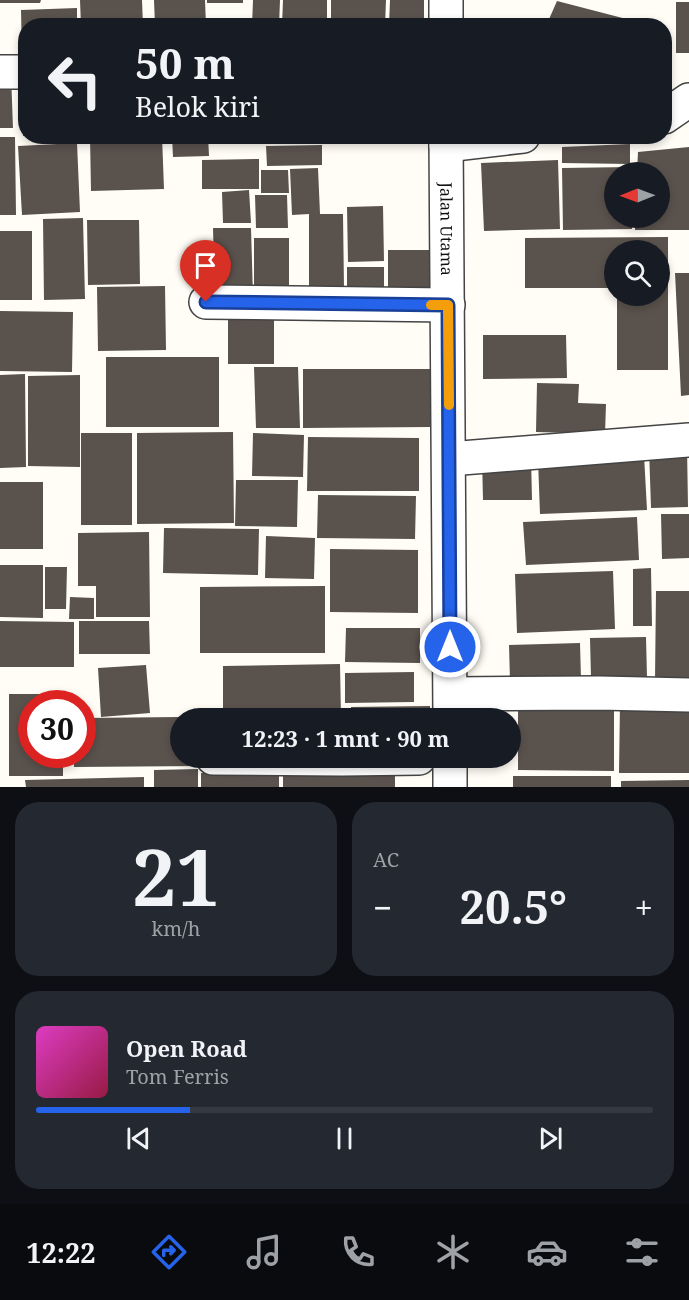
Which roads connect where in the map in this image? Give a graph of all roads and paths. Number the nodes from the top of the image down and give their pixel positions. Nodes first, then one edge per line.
1 (446, 0) edge
2 (446, 18) edge
3 (0, 72) edge
4 (18, 72) edge
5 (689, 100) edge
6 (672, 112) edge
7 (446, 144) edge
8 (206, 302) dead end
9 (448, 305) junction
10 (689, 440) edge
11 (449, 459) junction
12 (689, 695) edge
13 (451, 706) edge
14 (450, 768) edge
15 (450, 787) edge

1 - 2 street
3 - 4 street
5 - 6 street
7 - 9 street, Jalan Utama
8 - 9 street
9 - 11 street, Jalan Utama
10 - 11 street
11 - 13 street, Jalan Utama
12 - 13 street
14 - 15 street

